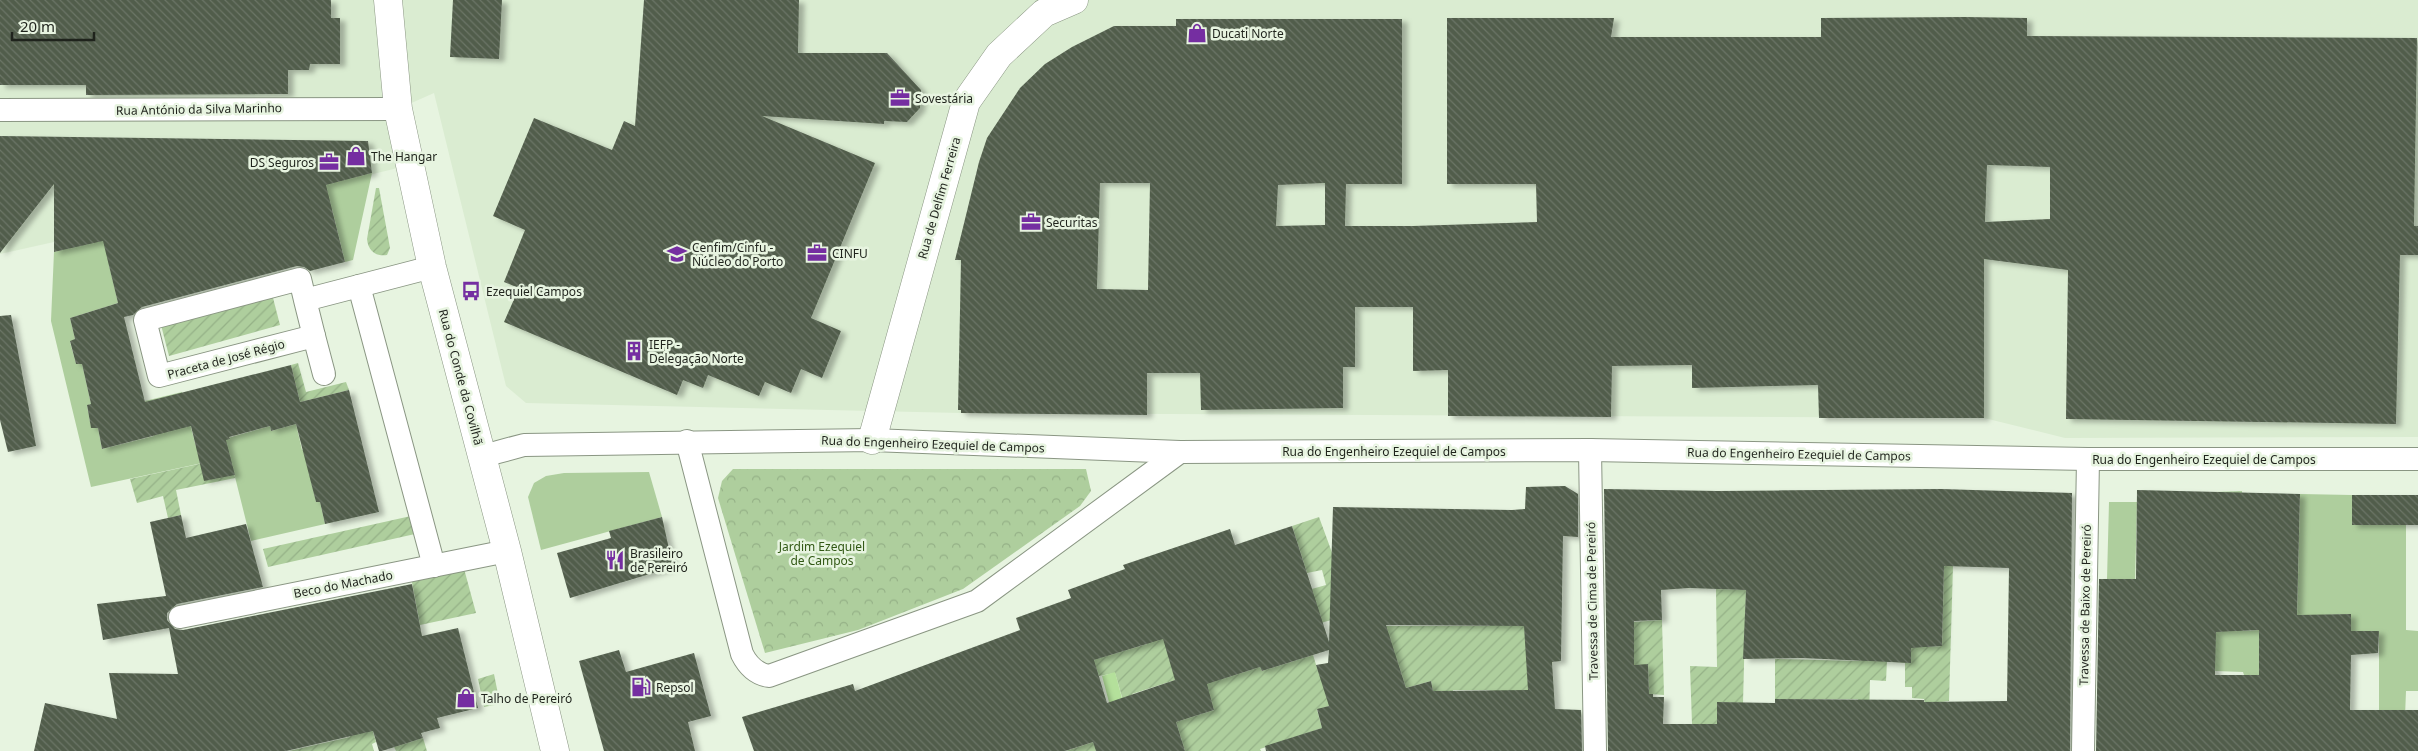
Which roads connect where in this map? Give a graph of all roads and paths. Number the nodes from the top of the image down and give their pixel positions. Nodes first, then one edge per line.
1 (388, 0) edge
2 (1074, 0) edge
3 (398, 109) junction
4 (0, 110) edge
5 (432, 267) junction
6 (359, 286) junction
7 (305, 300) junction
8 (314, 336) junction
9 (324, 374) dead end
10 (872, 440) junction
11 (687, 442) junction
12 (1590, 450) junction
13 (1180, 452) junction
14 (483, 456) junction
15 (2088, 459) junction
16 (2418, 459) edge
17 (507, 551) junction
18 (434, 566) junction
19 (180, 617) dead end
20 (555, 751) edge
21 (1595, 751) edge
22 (2083, 751) edge

1 - 3 main road, Rua do Conde da Covilhã
2 - 10 main road, Rua de Delfim Ferreira
3 - 4 street, Rua António da Silva Marinho
3 - 5 main road, Rua do Conde da Covilhã
5 - 6 street
5 - 14 main road, Rua do Conde da Covilhã
6 - 7 street
6 - 18 street
7 - 8 street, Praceta de José Régio
7 - 8 street, Praceta de José Régio
8 - 9 street
10 - 11 street, Rua do Engenheiro Ezequiel de Campos
10 - 13 street, Rua do Engenheiro Ezequiel de Campos
11 - 13 street
11 - 14 street, Rua do Engenheiro Ezequiel de Campos
12 - 13 street, Rua do Engenheiro Ezequiel de Campos
12 - 15 street, Rua do Engenheiro Ezequiel de Campos
12 - 21 street, Travessa de Cima de Pereiró
14 - 17 main road, Rua do Conde da Covilhã
15 - 16 street, Rua do Engenheiro Ezequiel de Campos
15 - 22 street, Travessa de Baixo de Pereiró
17 - 18 street, Beco do Machado
17 - 20 main road, Rua do Conde da Covilhã
18 - 19 street, Beco do Machado

